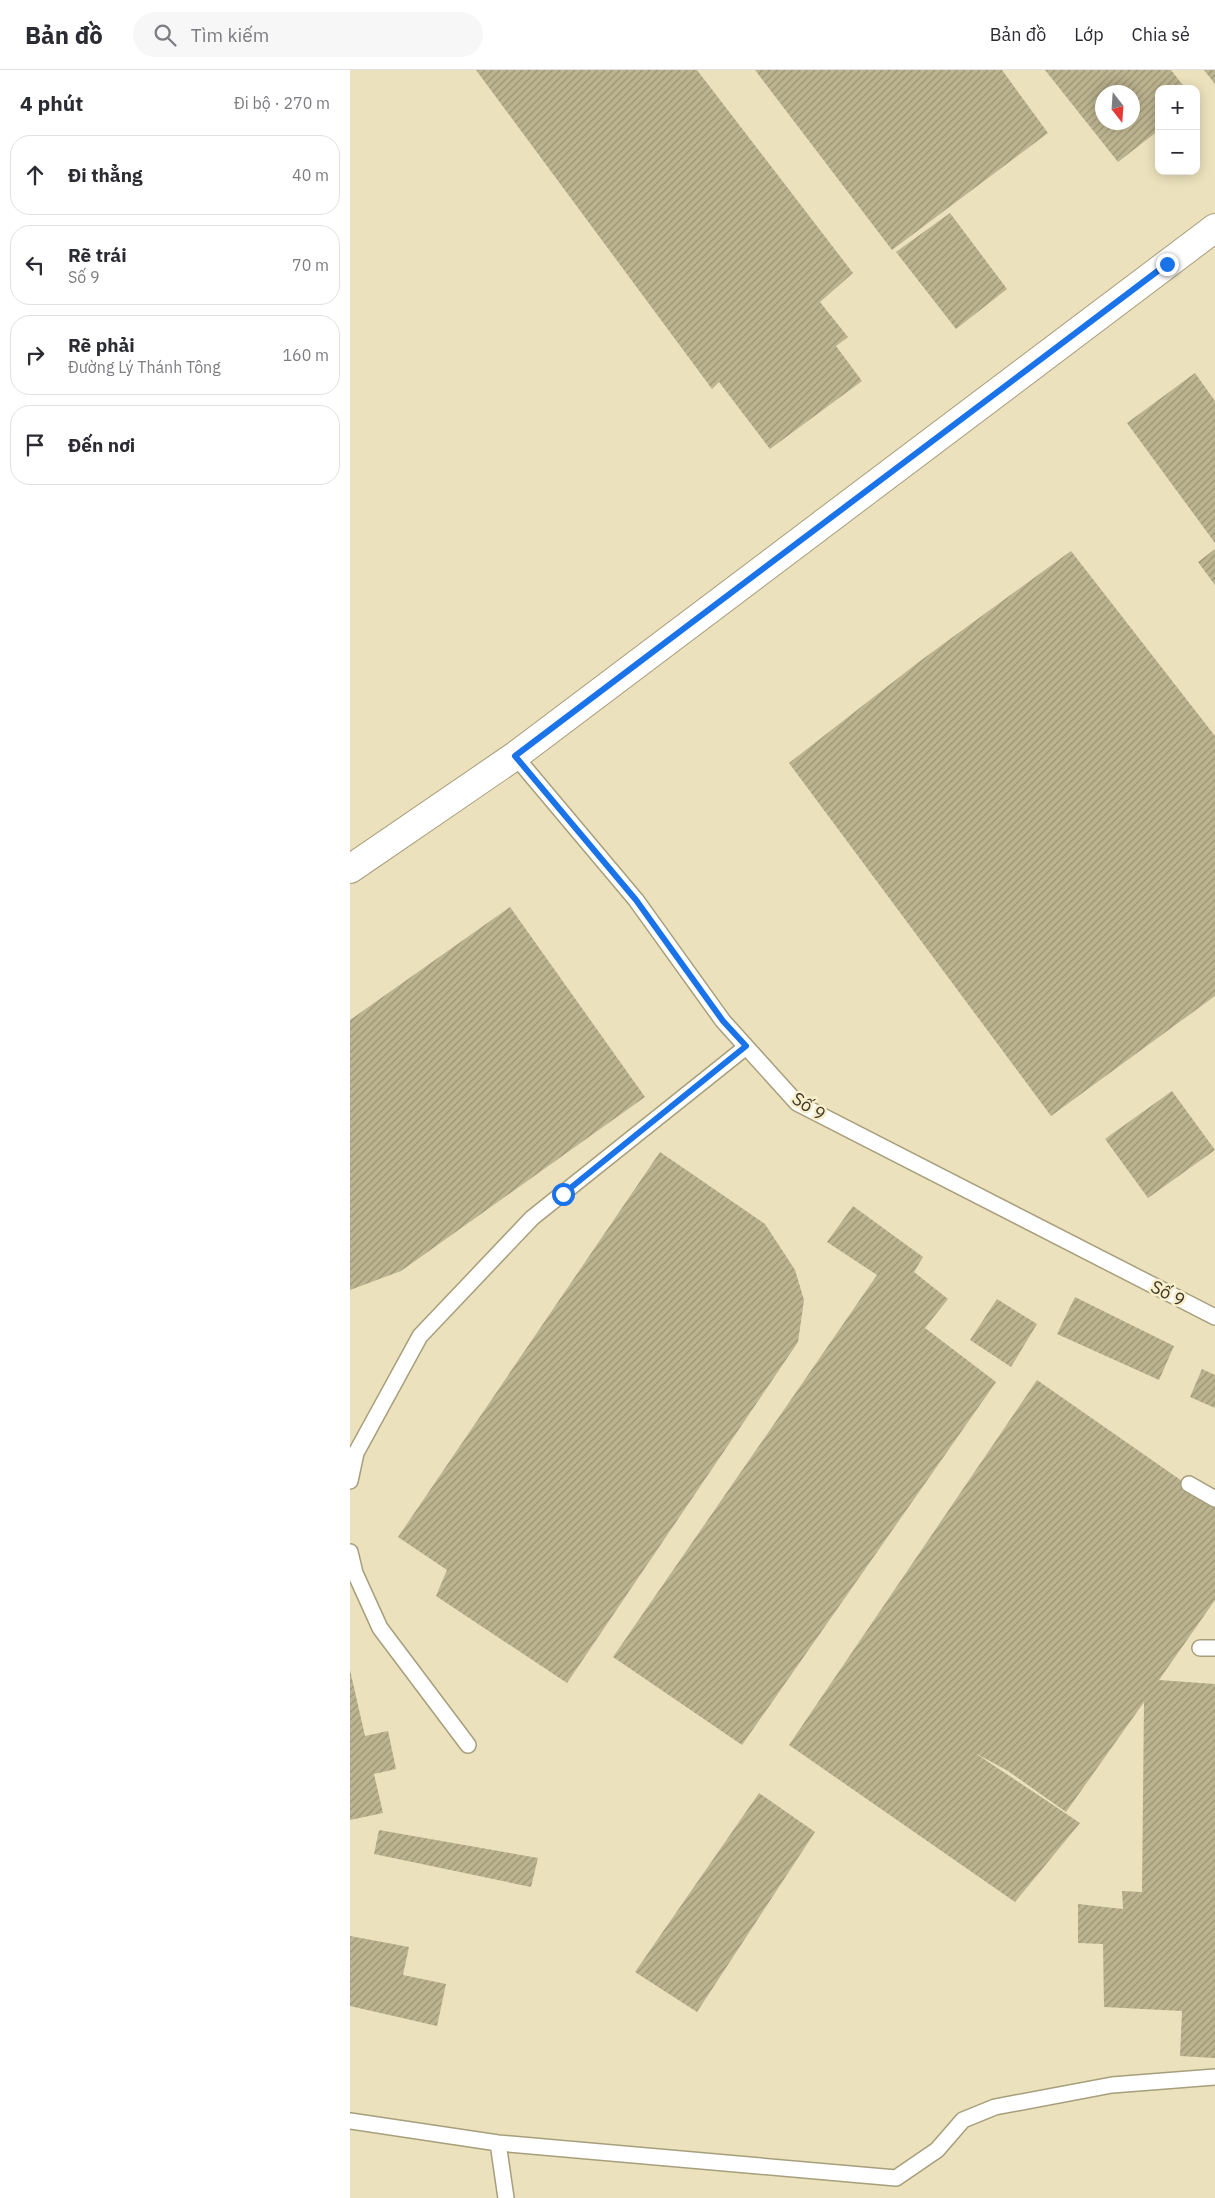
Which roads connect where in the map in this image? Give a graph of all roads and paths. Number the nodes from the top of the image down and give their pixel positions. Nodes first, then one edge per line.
1 (1215, 228) edge
2 (515, 756) junction
3 (350, 868) edge
4 (746, 1046) junction
5 (1215, 1317) edge
6 (350, 1481) edge
7 (1189, 1484) dead end
8 (1215, 1499) edge
9 (350, 1552) edge
10 (1200, 1648) dead end
11 (1215, 1648) edge
12 (468, 1745) dead end
13 (1215, 2077) edge
14 (350, 2121) edge
15 (498, 2143) junction
16 (506, 2198) edge

1 - 2 street
2 - 3 street
2 - 4 lane, Số 9
4 - 5 lane, Số 9
4 - 6 lane
7 - 8 lane
9 - 12 lane
10 - 11 lane
13 - 15 lane
14 - 15 lane
15 - 16 lane

